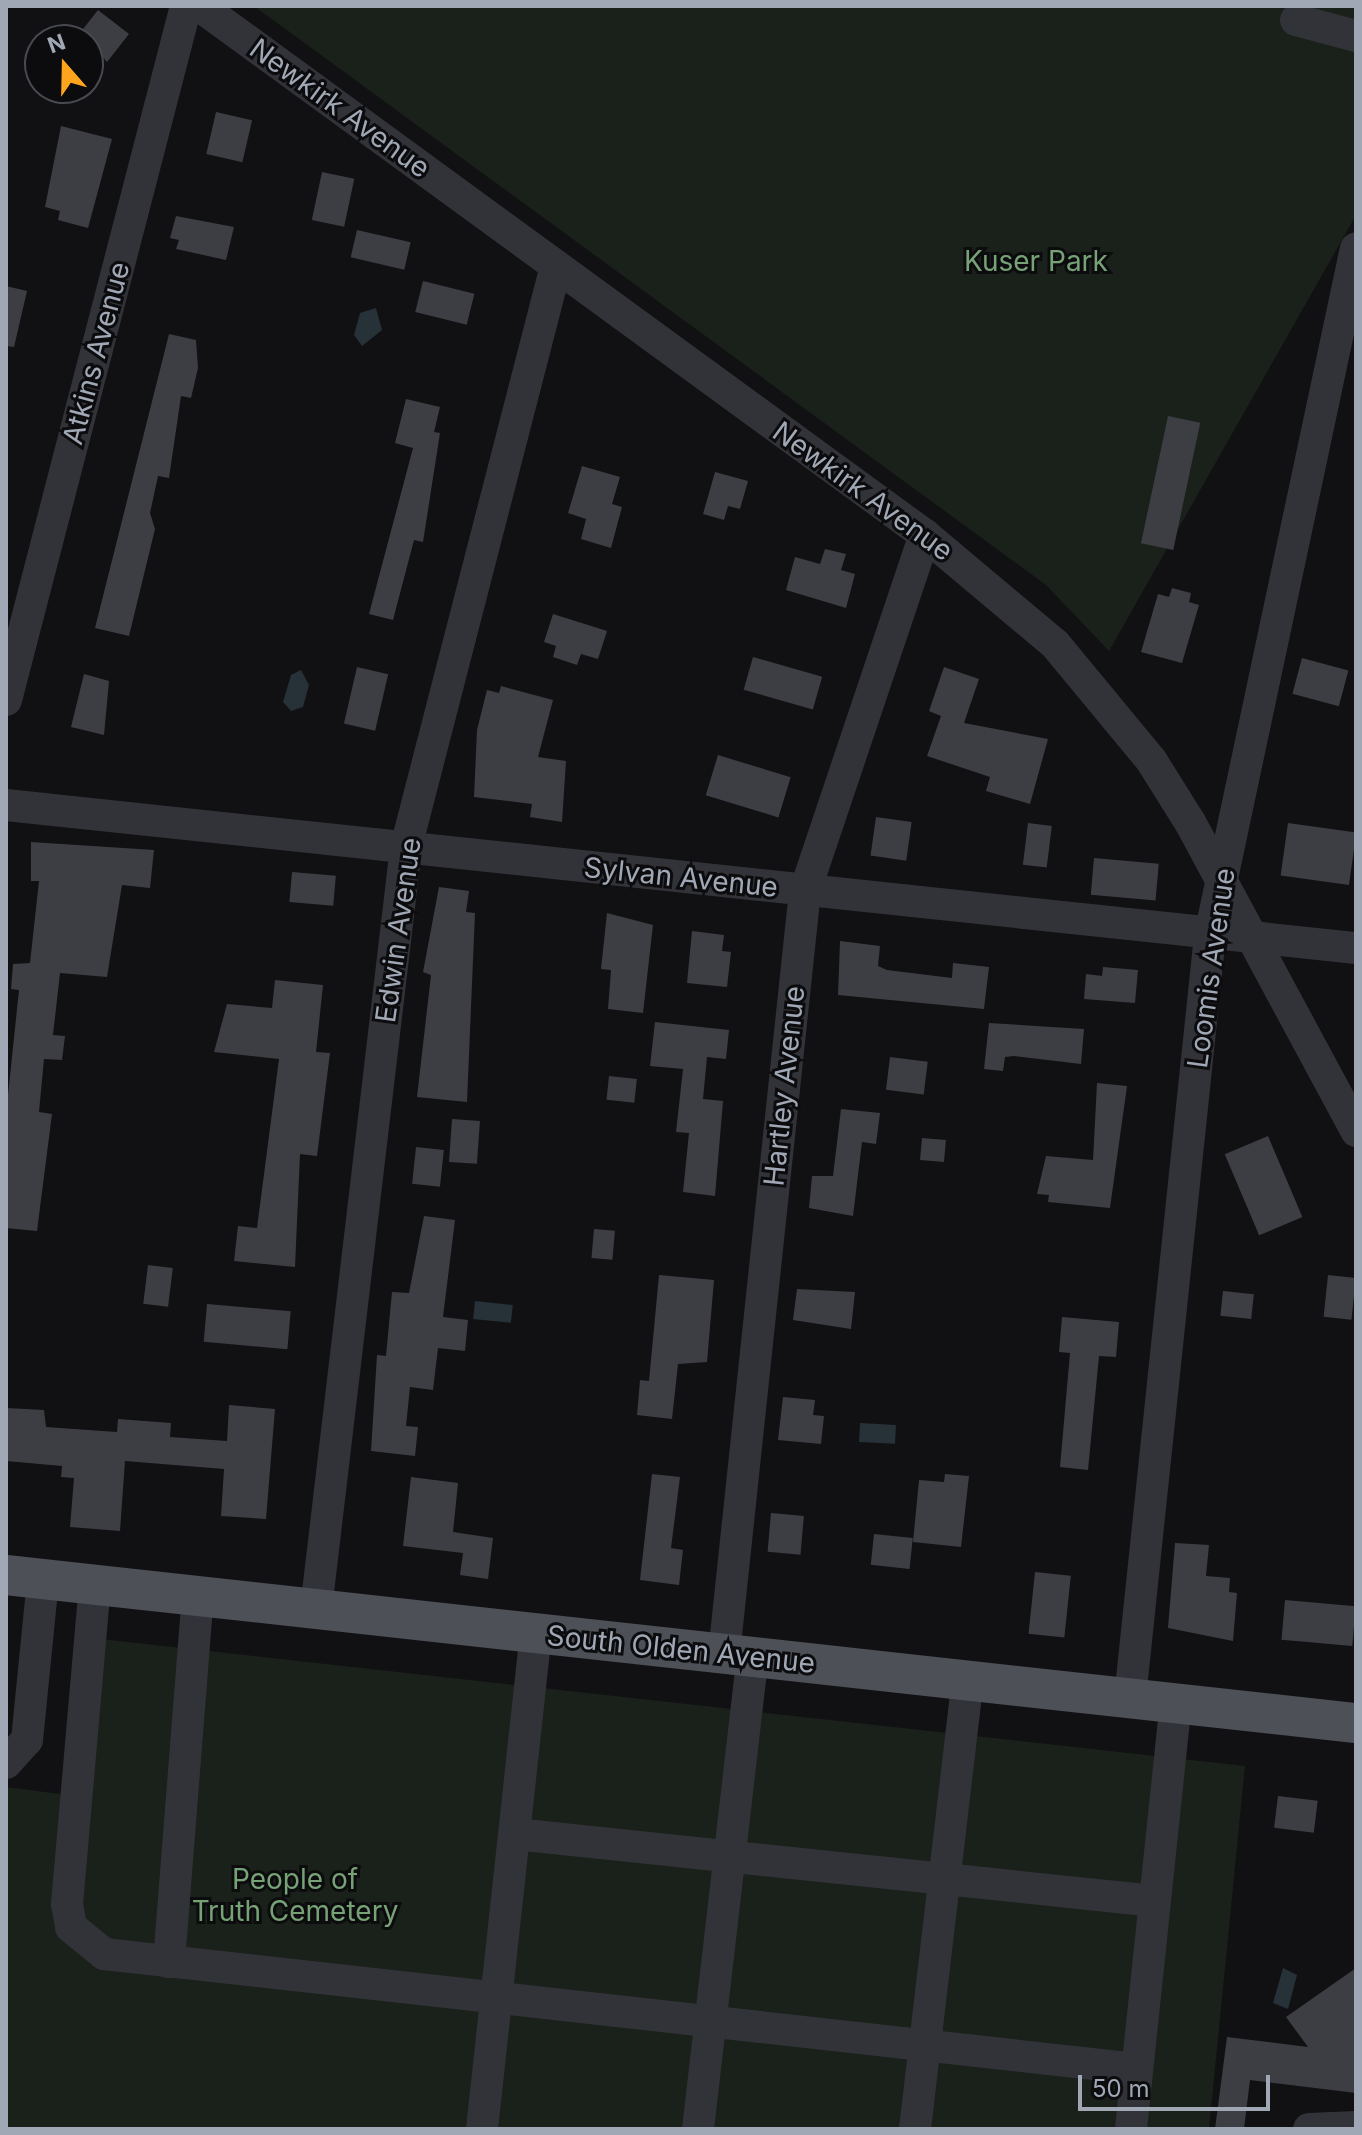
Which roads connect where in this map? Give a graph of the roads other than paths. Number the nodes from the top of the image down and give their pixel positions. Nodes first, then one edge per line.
1 (186, 6) edge
2 (200, 6) edge
3 (1296, 20) dead end
4 (1356, 36) edge
5 (1356, 248) edge
6 (556, 266) junction
7 (925, 535) junction
8 (6, 700) edge
9 (6, 805) edge
10 (406, 847) junction
11 (1222, 882) junction
12 (805, 891) junction
13 (1210, 935) junction
14 (1253, 940) junction
15 (1356, 948) edge
16 (1356, 1131) edge
17 (24, 1577) edge
18 (95, 1584) junction
19 (198, 1596) junction
20 (316, 1609) junction
21 (536, 1633) junction
22 (738, 1655) junction
23 (20, 1657) edge
24 (968, 1681) junction
25 (1130, 1698) junction
26 (1176, 1703) junction
27 (1356, 1723) edge
28 (6, 1763) edge
29 (515, 1834) junction
30 (729, 1856) junction
31 (944, 1879) junction
32 (1155, 1901) junction
33 (169, 1962) junction
34 (499, 1998) junction
35 (710, 2021) junction
36 (924, 2046) junction
37 (1137, 2069) junction
38 (482, 2129) edge
39 (698, 2129) edge
40 (915, 2129) edge
41 (1131, 2129) edge

1 - 8 street, Atkins Avenue
2 - 6 street, Newkirk Avenue
3 - 4 street
5 - 11 street, Loomis Avenue
6 - 7 street, Newkirk Avenue
6 - 10 street, Edwin Avenue
7 - 11 street, Newkirk Avenue
7 - 12 street, Hartley Avenue
9 - 10 street, Sylvan Avenue
10 - 12 street, Sylvan Avenue
10 - 20 street, Edwin Avenue
11 - 13 street, Loomis Avenue
11 - 14 street, Newkirk Avenue
12 - 13 street, Sylvan Avenue
12 - 22 street, Hartley Avenue
13 - 14 street, Sylvan Avenue
13 - 25 street, Loomis Avenue
14 - 15 street, Sylvan Avenue
14 - 16 street, Newkirk Avenue
17 - 18 main road, South Olden Avenue
17 - 23 street
18 - 19 main road, South Olden Avenue
18 - 33 street
19 - 20 main road, South Olden Avenue
19 - 33 street
20 - 21 main road, South Olden Avenue
21 - 22 main road, South Olden Avenue
21 - 29 street
22 - 24 main road, South Olden Avenue
22 - 30 street, Hartley Avenue
23 - 28 street
24 - 25 main road, South Olden Avenue
24 - 31 street
25 - 26 main road, South Olden Avenue
26 - 27 main road, South Olden Avenue
26 - 32 street
29 - 30 street
29 - 34 street
30 - 31 street
30 - 35 street, Hartley Avenue
31 - 32 street
31 - 36 street
32 - 37 street
33 - 34 street
34 - 35 street
34 - 38 street
35 - 36 street
35 - 39 street, Hartley Avenue
36 - 37 street
36 - 40 street
37 - 41 street

